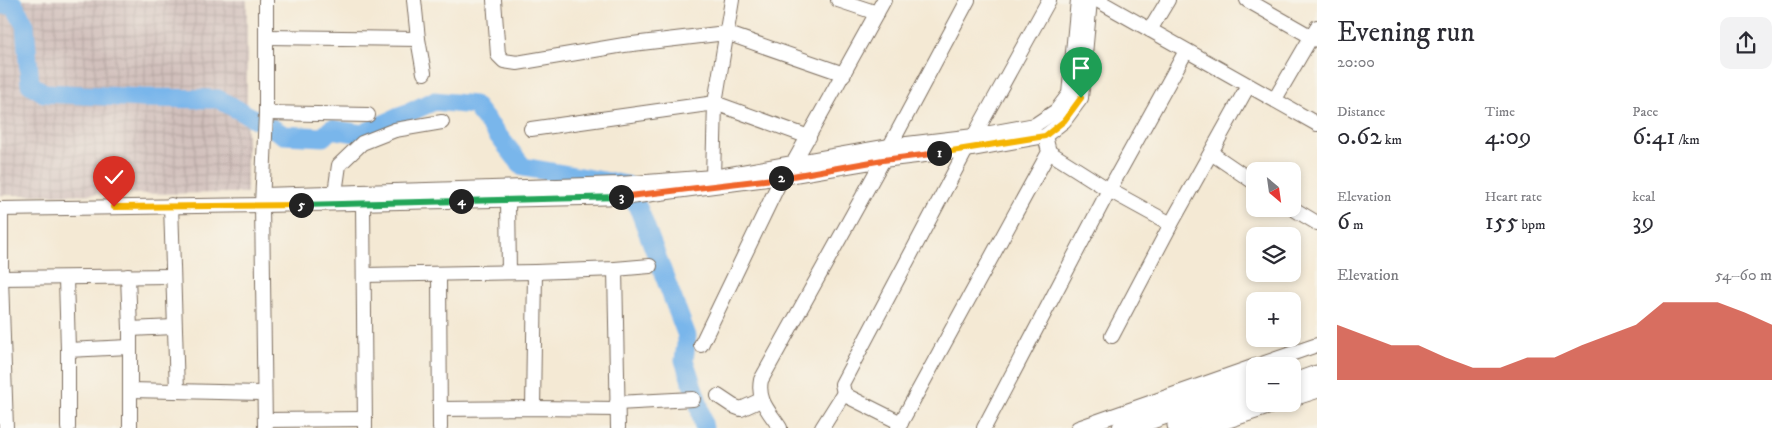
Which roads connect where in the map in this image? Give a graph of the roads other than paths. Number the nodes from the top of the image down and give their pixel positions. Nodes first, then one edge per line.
1 (266, 0) edge
2 (414, 0) edge
3 (494, 0) edge
4 (732, 0) edge
5 (838, 0) edge
6 (884, 0) edge
7 (968, 0) edge
8 (1049, 0) edge
9 (1078, 0) edge
10 (1090, 0) edge
11 (1097, 0) edge
12 (1168, 0) edge
13 (1247, 0) edge
14 (877, 13) junction
15 (1150, 30) junction
16 (726, 33) junction
17 (1315, 34) edge
18 (266, 37) junction
19 (418, 39) junction
20 (1186, 51) junction
21 (424, 72) dead end
22 (844, 74) junction
23 (1248, 86) junction
24 (1275, 99) junction
25 (715, 103) junction
26 (266, 113) junction
27 (368, 115) dead end
28 (442, 122) dead end
29 (1317, 124) edge
30 (531, 129) dead end
31 (974, 136) junction
32 (1045, 136) junction
33 (809, 137) junction
34 (890, 146) junction
35 (966, 150) junction
36 (1048, 152) junction
37 (1211, 153) junction
38 (883, 160) junction
39 (786, 168) junction
40 (1246, 176) edge
41 (713, 177) junction
42 (1109, 190) junction
43 (636, 192) junction
44 (335, 193) junction
45 (262, 200) junction
46 (508, 200) junction
47 (363, 203) junction
48 (170, 206) junction
49 (0, 209) edge
50 (1301, 213) edge
51 (1317, 223) edge
52 (1172, 224) junction
53 (650, 266) dead end
54 (615, 269) junction
55 (509, 272) junction
56 (535, 272) junction
57 (364, 275) junction
58 (439, 275) junction
59 (128, 276) junction
60 (172, 276) junction
61 (0, 278) edge
62 (66, 278) junction
63 (174, 328) junction
64 (130, 329) junction
65 (1112, 336) dead end
66 (701, 345) dead end
67 (1317, 345) edge
68 (129, 347) junction
69 (68, 350) junction
70 (1282, 357) edge
71 (1317, 361) edge
72 (1301, 366) edge
73 (1246, 369) edge
74 (1317, 376) edge
75 (1301, 382) edge
76 (1246, 385) edge
77 (130, 390) junction
78 (177, 391) junction
79 (1317, 391) edge
80 (264, 393) junction
81 (844, 393) junction
82 (718, 396) dead end
83 (1301, 396) edge
84 (693, 399) dead end
85 (761, 400) junction
86 (1246, 401) edge
87 (617, 406) junction
88 (533, 408) junction
89 (440, 409) junction
90 (1254, 412) edge
91 (365, 423) edge
92 (265, 424) edge
93 (900, 426) edge
94 (6, 428) edge
95 (68, 428) edge
96 (130, 428) edge
97 (440, 428) edge
98 (618, 428) edge
99 (780, 428) edge
100 (822, 428) edge
101 (984, 428) edge
102 (1078, 428) edge
103 (1123, 428) edge
104 (1168, 428) edge
105 (1206, 428) edge

1 - 18 street
2 - 19 street
3 - 16 street
4 - 16 street
5 - 14 street
6 - 14 street
7 - 34 street
8 - 31 street
9 - 31 street
10 - 32 street
11 - 15 street
12 - 15 street
13 - 17 street
14 - 22 street
15 - 20 street
16 - 22 street
16 - 25 street
17 - 24 street
18 - 19 street
18 - 26 street
19 - 21 street
20 - 23 street
20 - 42 street
22 - 33 street
23 - 24 street
23 - 37 street
24 - 29 street
25 - 30 street
25 - 33 street
25 - 41 street
26 - 27 street
26 - 45 street
28 - 44 street
31 - 34 street
32 - 35 street
32 - 36 street
33 - 39 street
34 - 39 street
35 - 38 street
35 - 81 street
36 - 42 street
36 - 93 street
37 - 40 street
37 - 52 street
38 - 39 street
38 - 85 street
39 - 41 street
39 - 43 street
39 - 66 street
41 - 43 street
42 - 52 street
42 - 101 street
43 - 44 street
43 - 46 street
44 - 45 street
45 - 47 street
45 - 48 street
45 - 80 street
46 - 47 street
46 - 55 street
47 - 57 street
48 - 49 street
48 - 60 street
49 - 61 street
50 - 51 street
52 - 65 street
53 - 54 street
54 - 56 street
54 - 87 street
55 - 56 street
55 - 58 street
56 - 88 street
57 - 58 street
57 - 91 street
58 - 89 street
59 - 60 street
59 - 62 street
59 - 64 street
60 - 63 street
61 - 62 street
61 - 94 street
62 - 69 street
63 - 64 street
63 - 78 street
64 - 68 street
67 - 70 street
68 - 69 street
68 - 77 street
69 - 95 street
71 - 72 highway
73 - 102 street
74 - 75 highway
76 - 103 highway
77 - 78 street
77 - 96 street
78 - 80 street
79 - 83 street
80 - 92 street
81 - 93 street
81 - 100 street
82 - 85 street
84 - 87 street
85 - 99 street
86 - 104 highway
87 - 88 street
87 - 98 street
88 - 89 street
89 - 97 street
90 - 105 street
91 - 92 street

